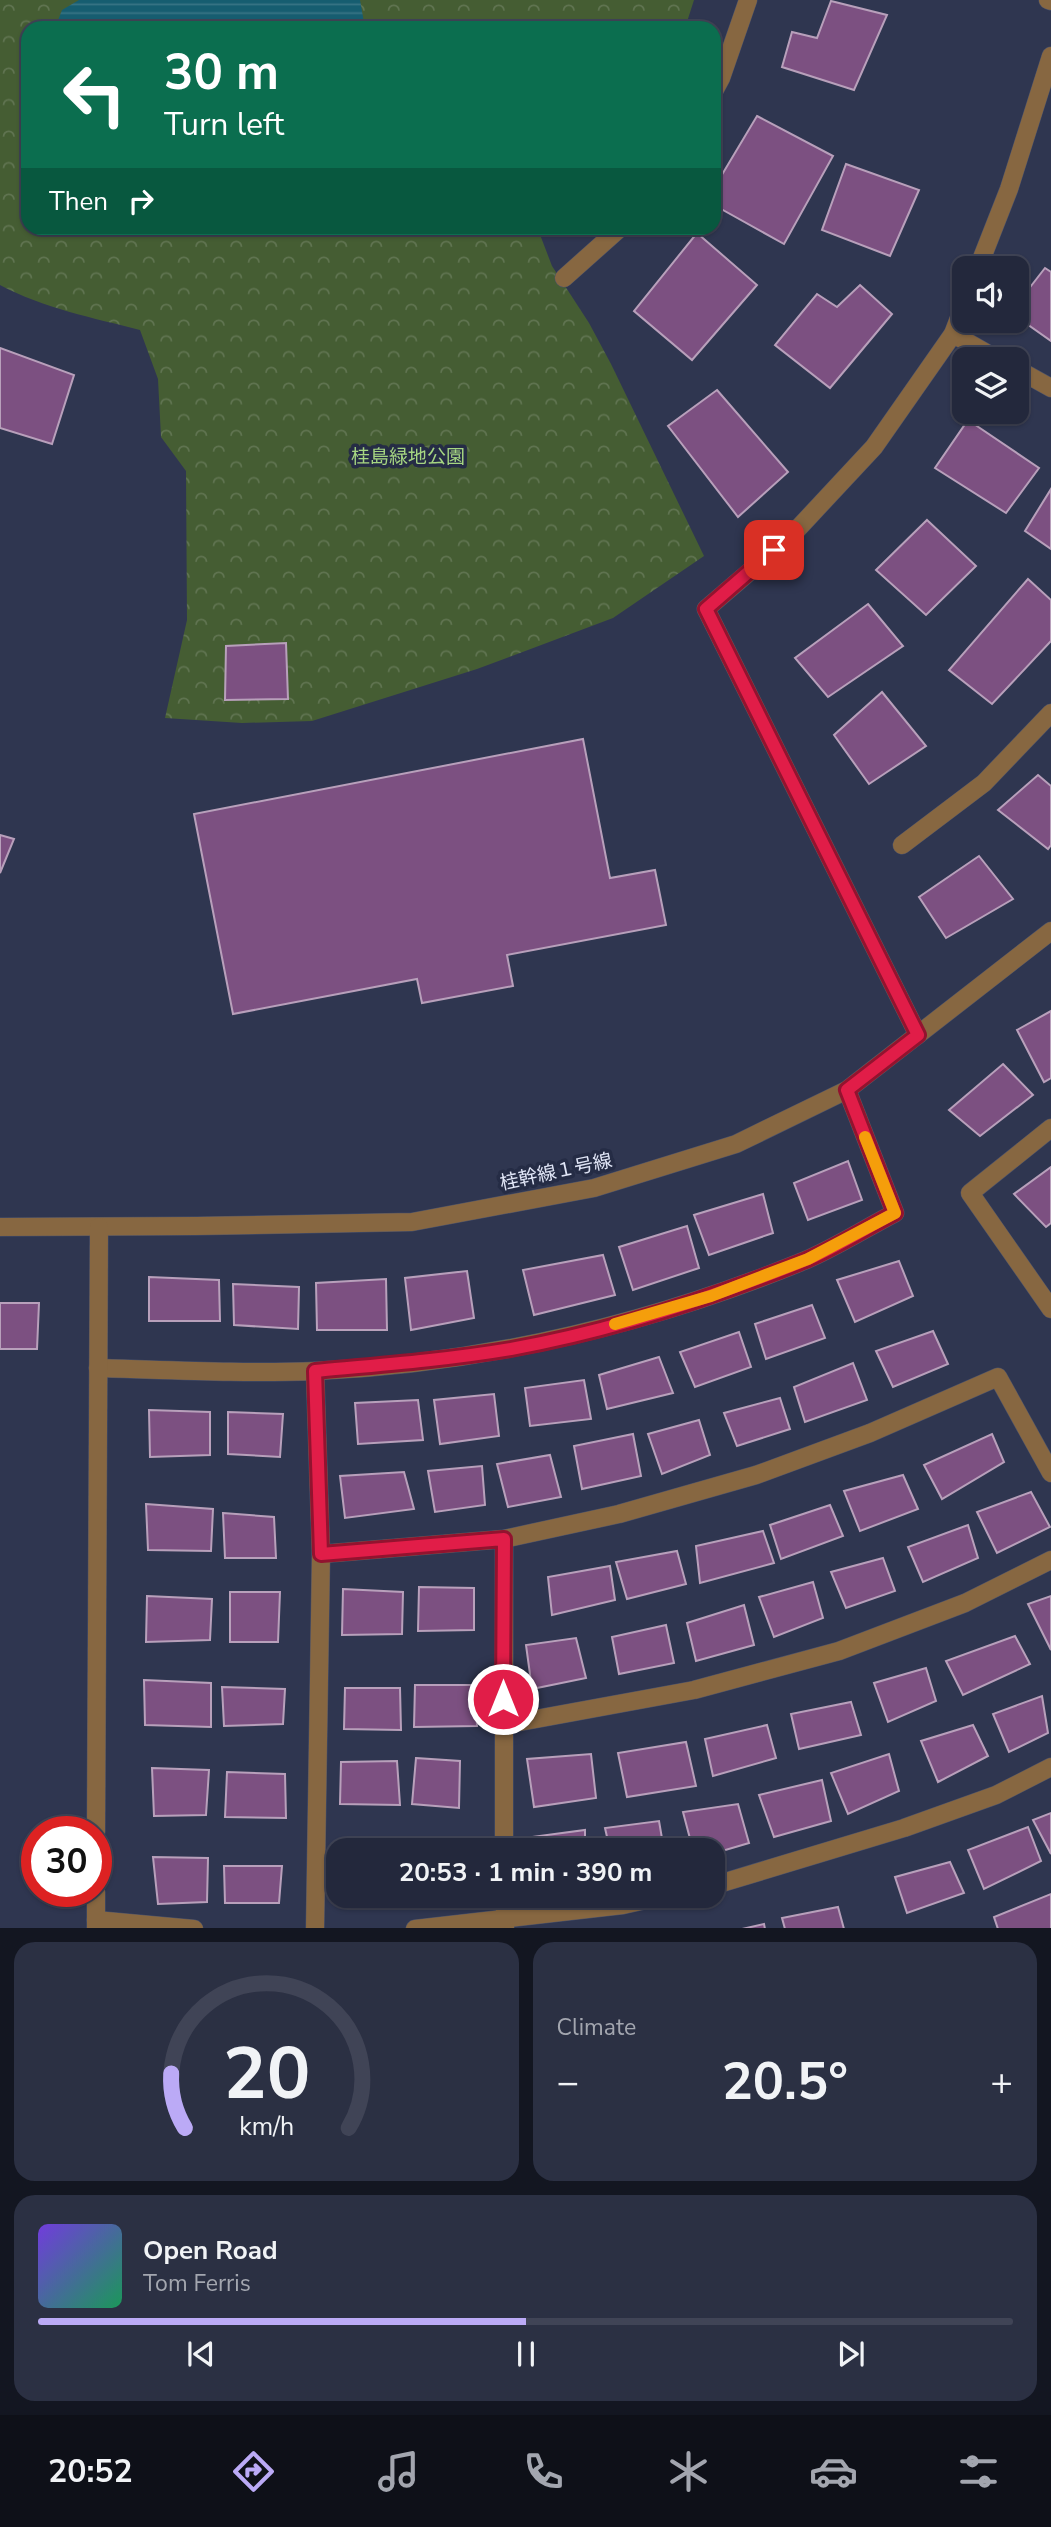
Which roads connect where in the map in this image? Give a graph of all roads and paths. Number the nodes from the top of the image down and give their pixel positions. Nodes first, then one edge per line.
1 (748, 0) edge
2 (1051, 56) edge
3 (721, 78) edge
4 (612, 235) edge
5 (983, 256) edge
6 (564, 278) dead end
7 (953, 334) joint
8 (976, 347) edge
9 (1029, 376) edge
10 (1051, 388) edge
11 (1051, 713) edge
12 (902, 845) dead end
13 (1051, 931) edge
14 (918, 1035) junction
15 (847, 1090) junction
16 (1051, 1129) edge
17 (0, 1227) edge
18 (99, 1227) junction
19 (1051, 1309) edge
20 (98, 1368) junction
21 (315, 1371) junction
22 (1051, 1473) edge
23 (504, 1539) junction
24 (321, 1554) junction
25 (1051, 1560) edge
26 (503, 1725) junction
27 (1051, 1768) edge
28 (96, 1816) edge
29 (504, 1838) edge
30 (725, 1882) edge
31 (604, 1908) edge
32 (96, 1924) edge
33 (505, 1924) edge
34 (194, 1928) edge
35 (315, 1928) edge
36 (415, 1928) edge

1 - 3 street
2 - 5 street
4 - 6 street
7 - 8 street
7 - 14 street
9 - 10 street
11 - 12 street
13 - 14 street, 桂幹線１号線
14 - 15 street, 桂幹線１号線
15 - 18 street, 桂幹線１号線
15 - 21 street
16 - 19 street
17 - 18 street, 桂幹線１号線
18 - 20 street
20 - 21 street
20 - 28 street
21 - 24 street
22 - 23 street
23 - 24 street
23 - 26 street
24 - 35 street
25 - 26 street
26 - 29 street
27 - 30 street
31 - 33 street
32 - 34 street
33 - 36 street

